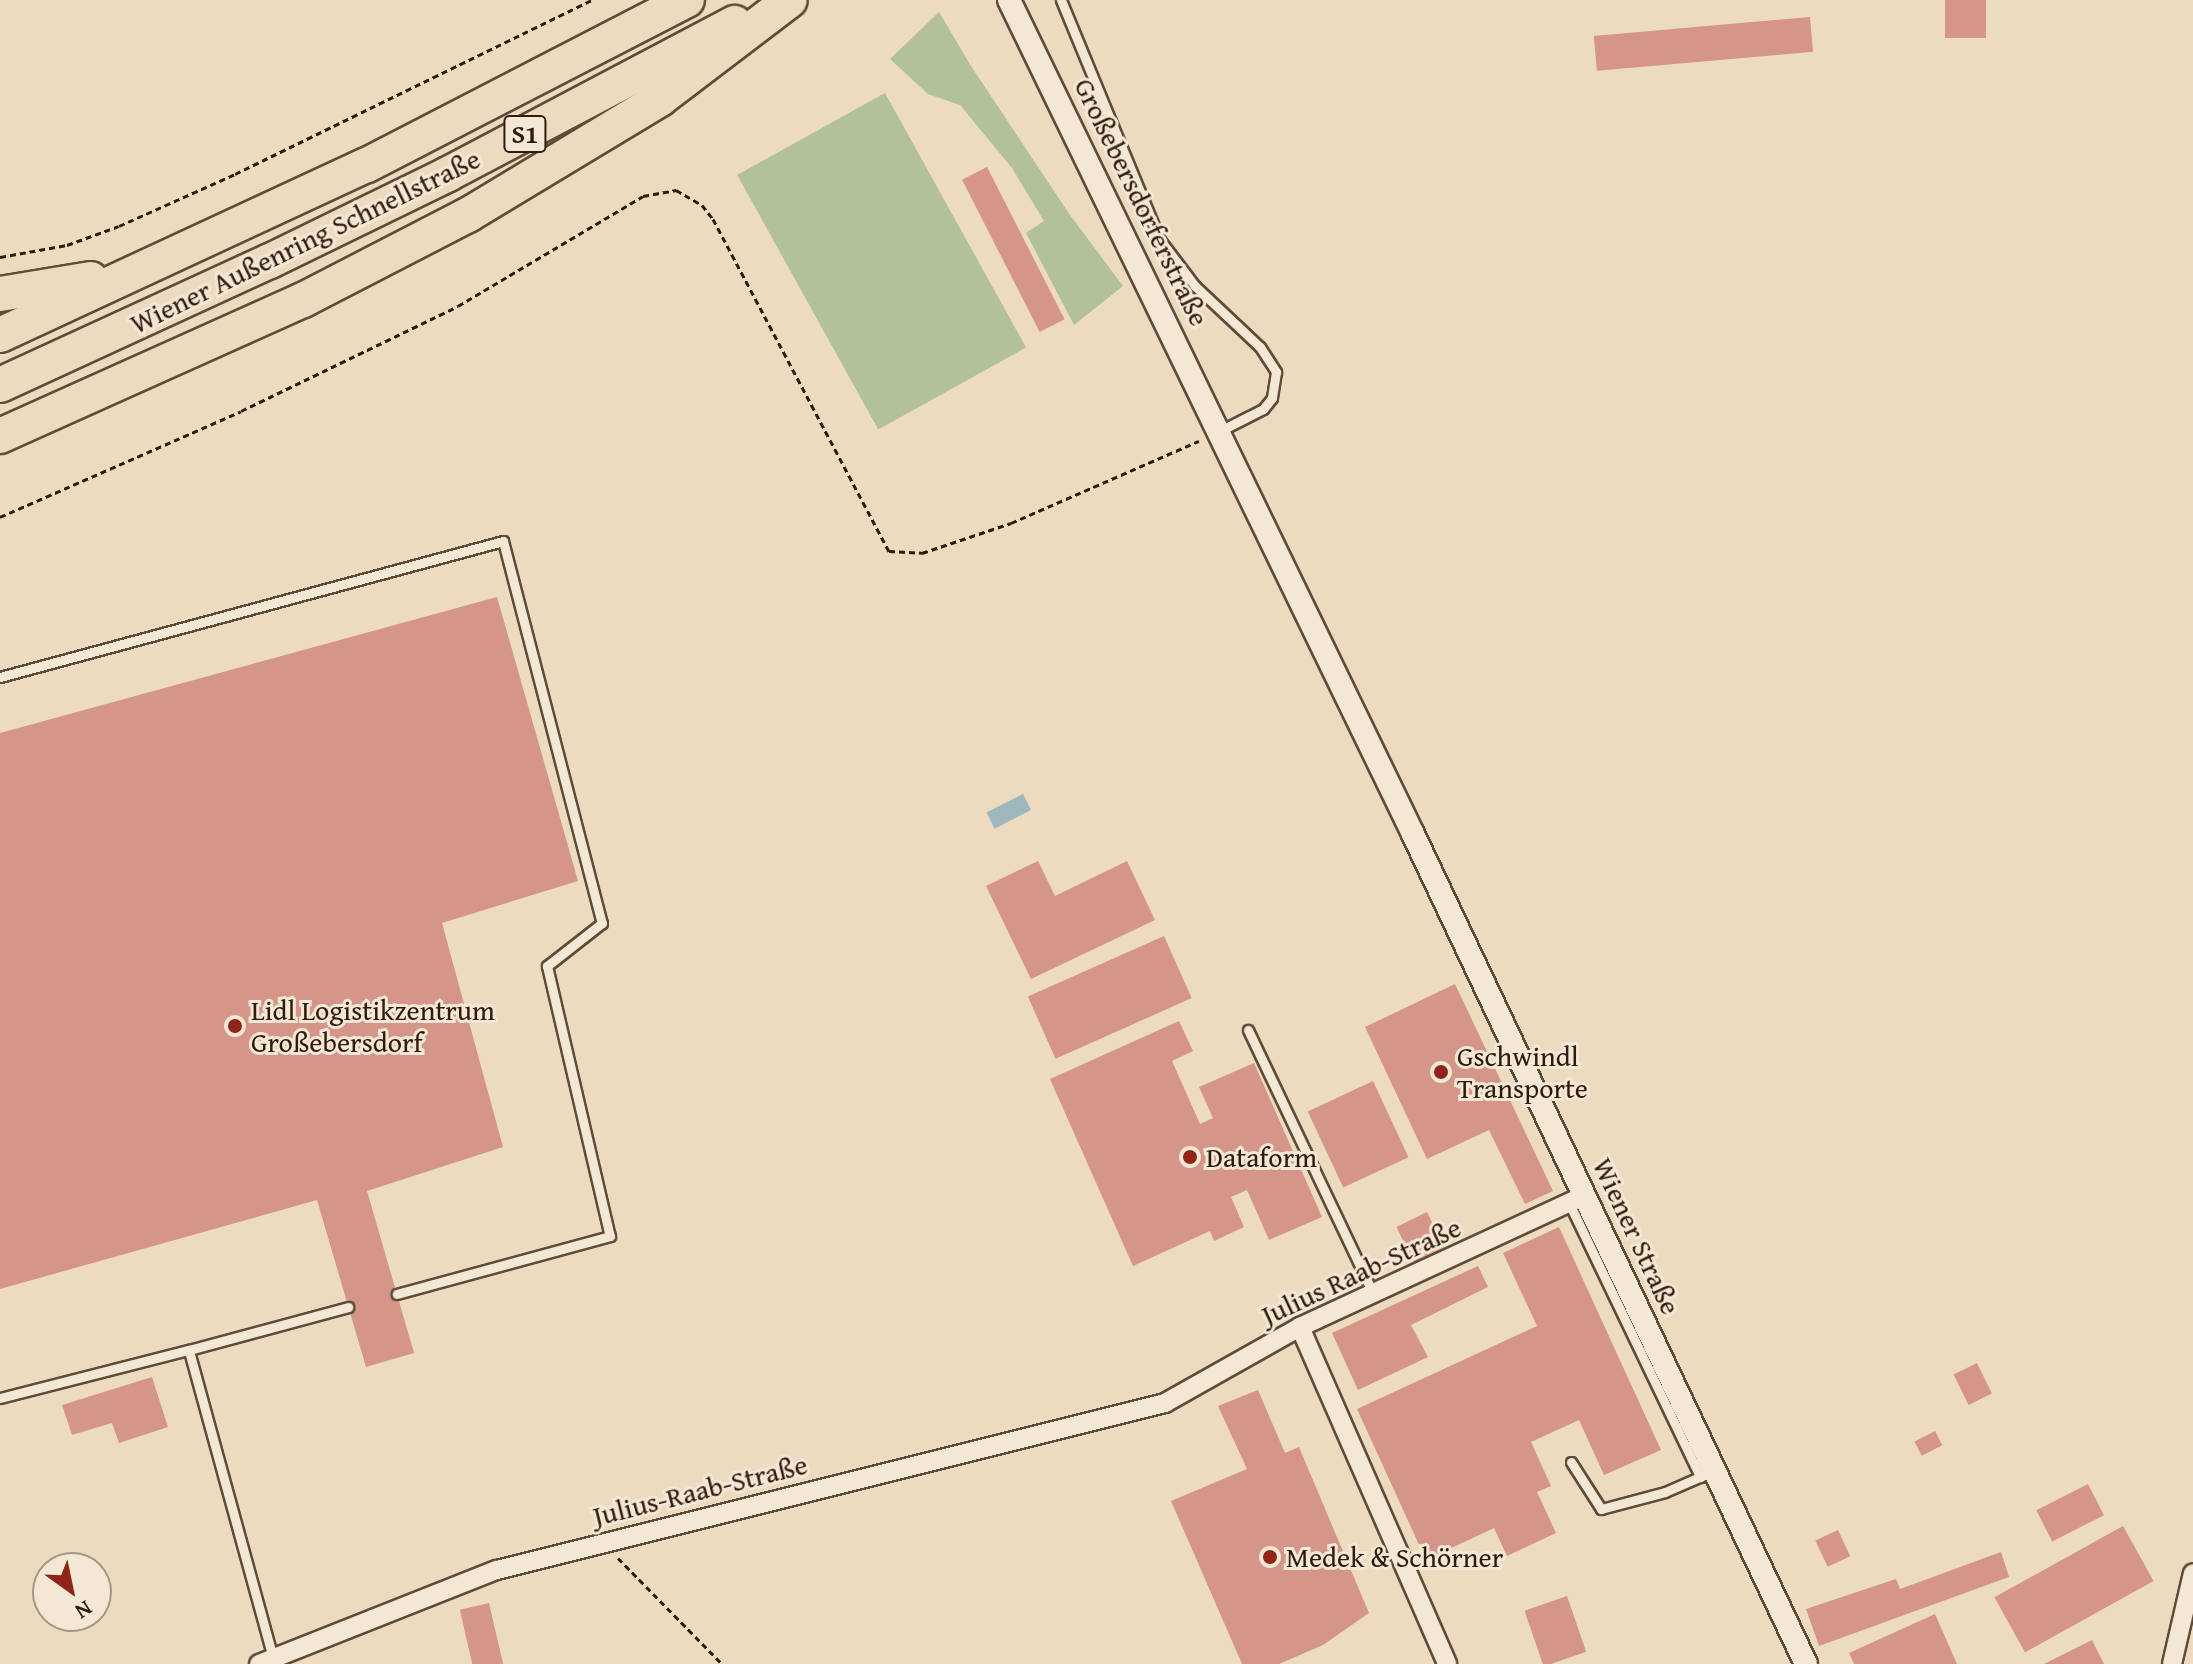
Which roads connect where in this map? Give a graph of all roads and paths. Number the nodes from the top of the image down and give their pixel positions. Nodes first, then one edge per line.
1 (592, 0) edge
2 (687, 0) edge
3 (777, 0) edge
4 (790, 0) edge
5 (1009, 0) edge
6 (1061, 0) edge
7 (0, 257) edge
8 (158, 264) junction
9 (0, 294) edge
10 (0, 335) edge
11 (0, 385) edge
12 (1220, 431) junction
13 (0, 436) edge
14 (0, 517) edge
15 (0, 677) edge
16 (1413, 834) joint
17 (1248, 1030) dead end
18 (1577, 1199) junction
19 (397, 1294) dead end
20 (1374, 1295) junction
21 (348, 1307) dead end
22 (1300, 1327) junction
23 (189, 1350) junction
24 (0, 1398) edge
25 (1165, 1403) joint
26 (1571, 1462) dead end
27 (1707, 1474) junction
28 (603, 1543) junction
29 (2193, 1573) edge
30 (266, 1661) edge
31 (1804, 1663) edge
32 (722, 1664) edge
33 (1447, 1664) edge
34 (2172, 1664) edge

1 - 7 path
2 - 8 highway, Wiener Außenring Schnellstraße / S1
3 - 11 highway, Wiener Außenring Schnellstraße / S1
4 - 13 highway
5 - 12 street, Großebersdorferstraße
6 - 12 lane
8 - 9 highway
8 - 10 highway, Wiener Außenring Schnellstraße / S1
12 - 14 path
12 - 16 street, Großebersdorferstraße
15 - 19 lane
16 - 18 street, Wiener Straße
17 - 20 lane
18 - 20 street, Julius Raab-Straße
18 - 27 street, Wiener Straße
20 - 22 street, Julius Raab-Straße
21 - 23 lane
22 - 25 street, Julius Raab-Straße
22 - 33 street
23 - 24 lane
23 - 30 lane
25 - 28 street, Julius-Raab-Straße
26 - 27 lane
27 - 31 street, Wiener Straße
28 - 30 street, Julius-Raab-Straße
28 - 32 path
29 - 34 street

